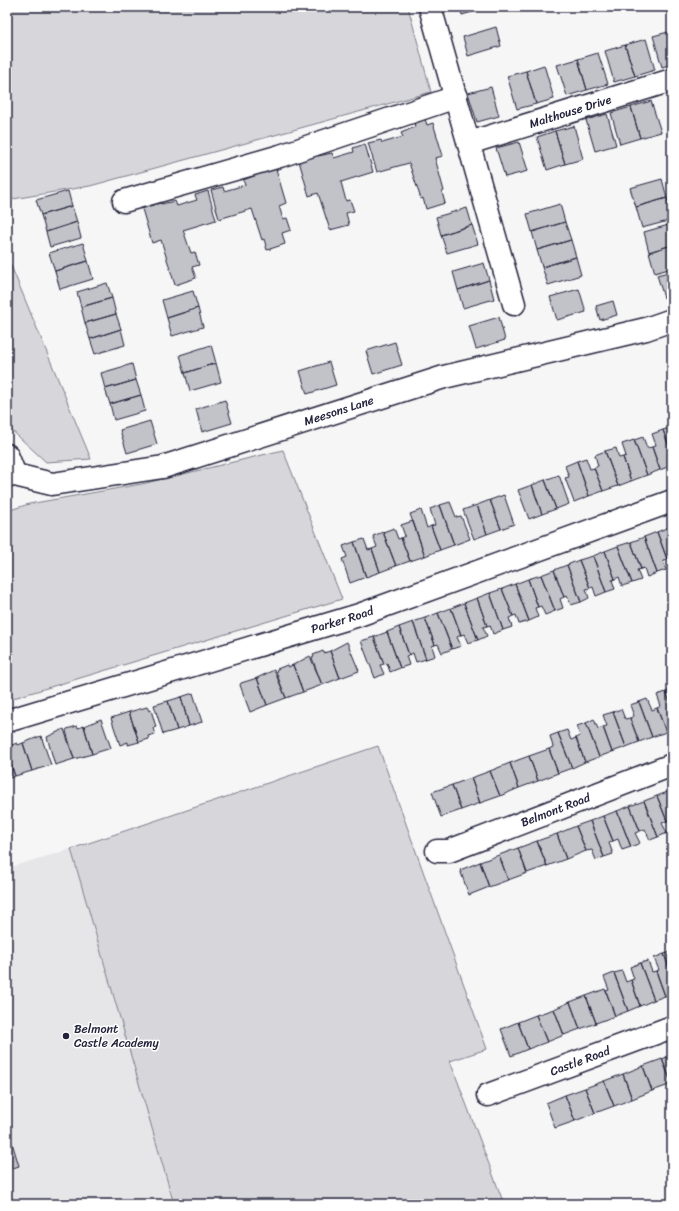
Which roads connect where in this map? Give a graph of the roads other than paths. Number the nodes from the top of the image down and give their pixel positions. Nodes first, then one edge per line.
1 (430, 7) edge
2 (672, 80) edge
3 (456, 96) junction
4 (469, 143) junction
5 (124, 201) dead end
6 (514, 304) dead end
7 (672, 320) edge
8 (7, 455) edge
9 (11, 478) edge
10 (672, 501) edge
11 (7, 721) edge
12 (672, 765) edge
13 (437, 852) dead end
14 (672, 1027) edge
15 (488, 1095) dead end

1 - 3 street
2 - 4 street, Malthouse Drive
3 - 4 street
3 - 5 street
4 - 6 street
7 - 9 street, Meesons Lane
8 - 9 street
10 - 11 street, Parker Road
12 - 13 street, Belmont Road
14 - 15 street, Castle Road

